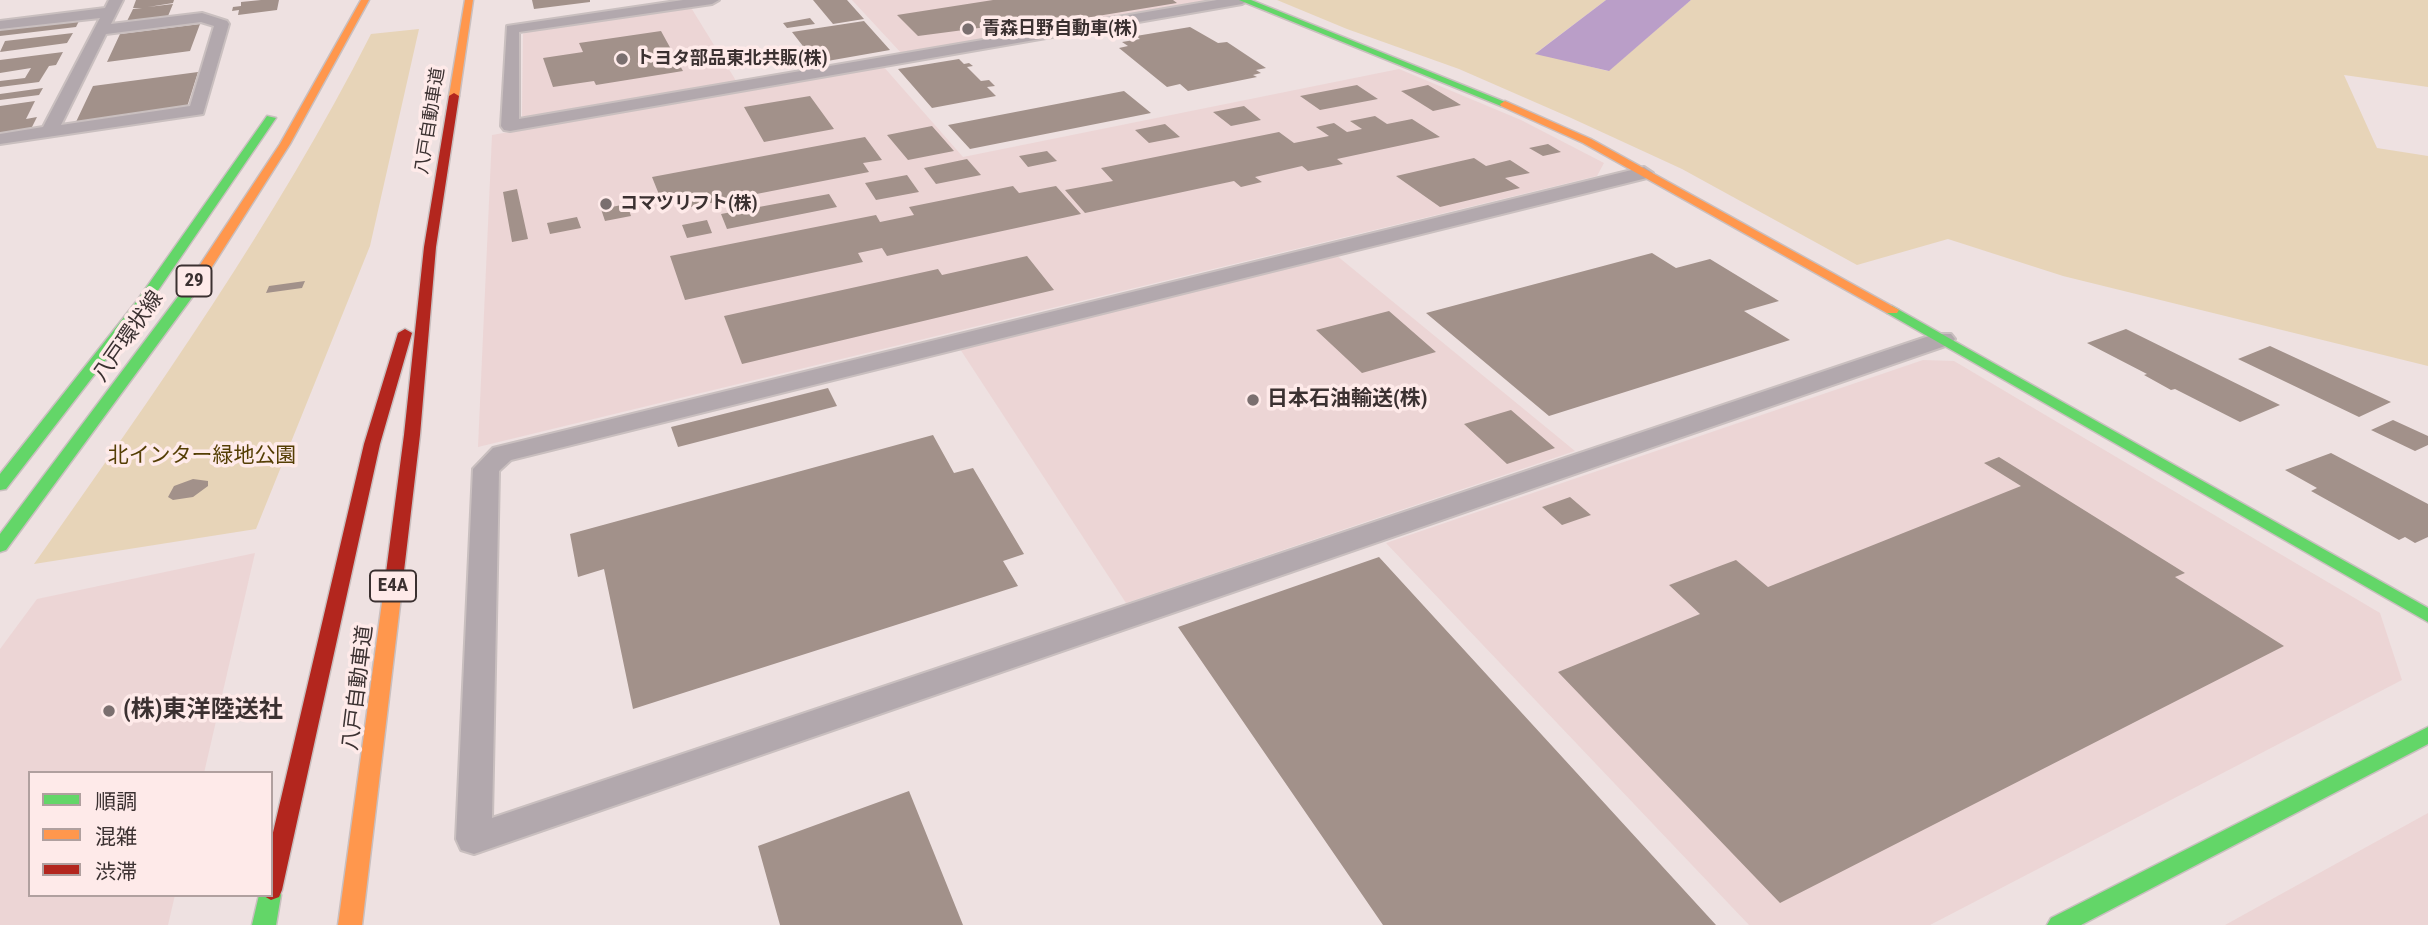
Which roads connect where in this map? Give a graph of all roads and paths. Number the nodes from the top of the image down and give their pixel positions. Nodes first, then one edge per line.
1 (365, 0) edge
2 (469, 0) edge
3 (712, 0) edge
4 (1243, 0) edge
5 (113, 6) edge
6 (0, 25) edge
7 (101, 30) junction
8 (280, 103) dead end
9 (49, 132) junction
10 (0, 139) edge
11 (1644, 173) junction
12 (430, 247) junction
13 (1943, 339) junction
14 (0, 485) edge
15 (0, 546) edge
16 (2428, 616) edge
17 (2428, 736) edge
18 (273, 881) edge
19 (270, 897) edge
20 (264, 925) edge
21 (350, 925) edge
22 (2059, 925) edge

1 - 15 main road, 八戸環状線 / 29
2 - 12 main road, 八戸自動車道 / E4A
3 - 4 street
4 - 11 main road
5 - 6 street
5 - 7 street
7 - 9 street
7 - 9 street
8 - 14 main road, 八戸環状線 / 29
9 - 10 street
11 - 13 main road
11 - 13 street
12 - 18 main road, 八戸自動車道 / E4A
12 - 21 main road, 八戸自動車道 / E4A
13 - 16 main road
17 - 22 main road
19 - 20 main road

